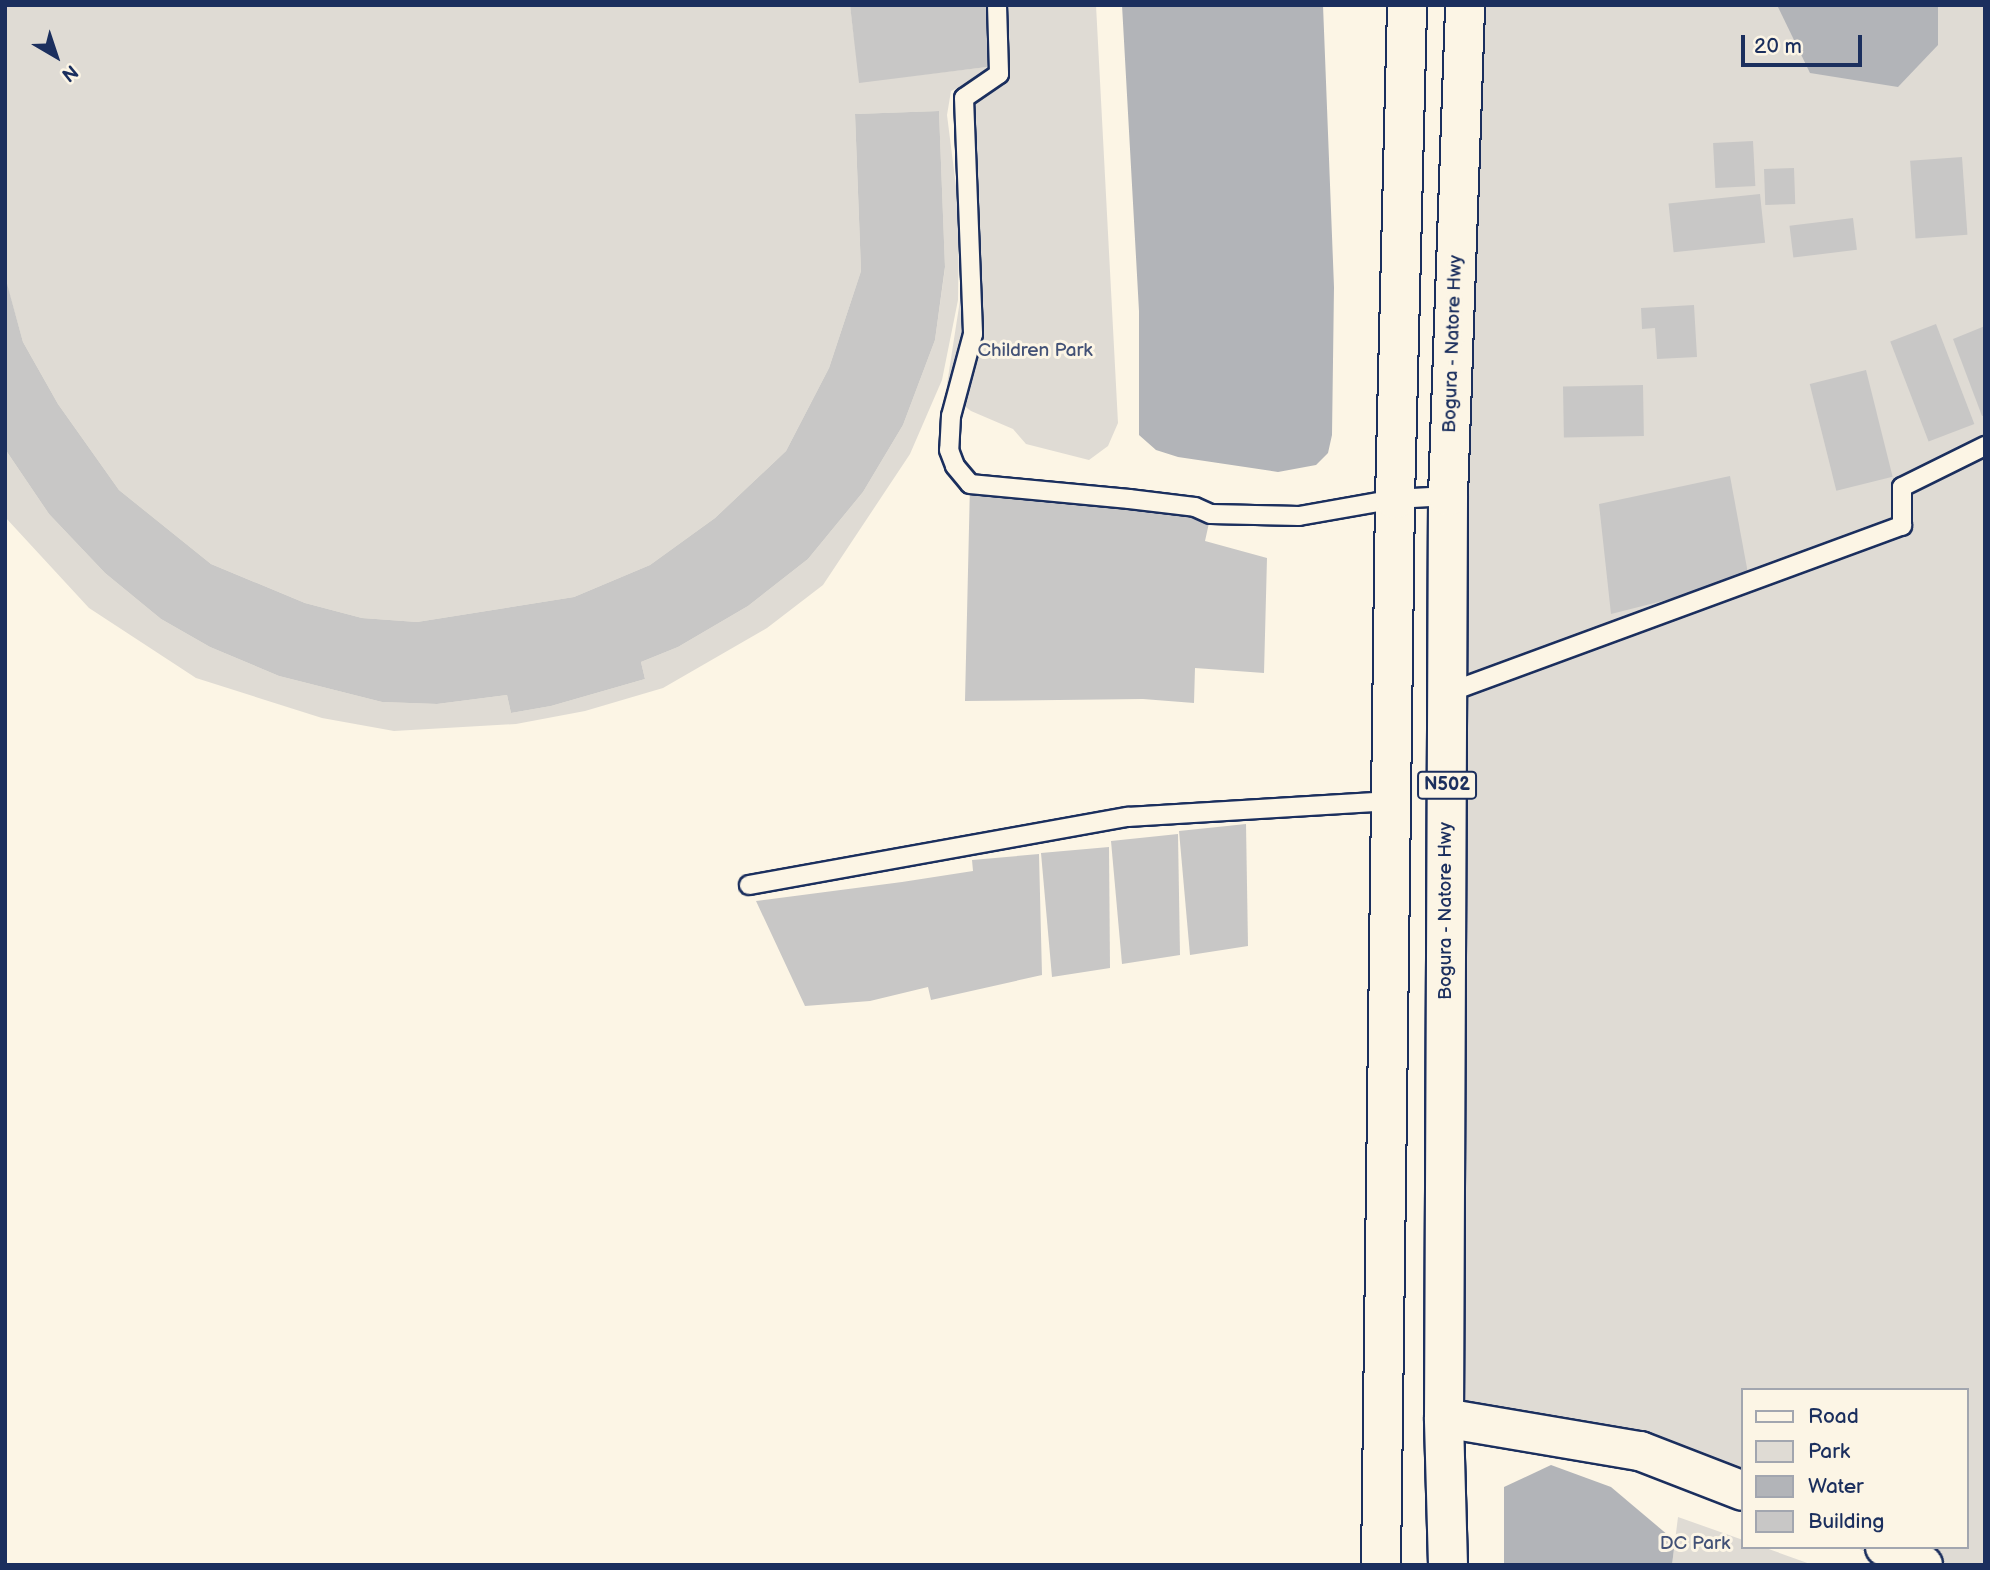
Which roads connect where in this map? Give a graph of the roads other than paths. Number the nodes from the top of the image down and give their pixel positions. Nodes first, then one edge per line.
1 (997, 5) edge
2 (1407, 5) edge
3 (1465, 5) edge
4 (1985, 446) edge
5 (1448, 496) junction
6 (1395, 499) junction
7 (1447, 693) junction
8 (1391, 801) junction
9 (749, 885) dead end
10 (1384, 1392) junction
11 (1444, 1418) junction
12 (1742, 1491) edge
13 (1889, 1549) edge
14 (1381, 1565) edge
15 (1448, 1565) edge
16 (1923, 1565) edge

1 - 6 lane
2 - 6 main road, N502
3 - 5 main road, Bogura - Natore Hwy / N502
4 - 7 lane
5 - 6 lane
5 - 7 main road, Bogura - Natore Hwy / N502
6 - 8 main road, N502
7 - 11 main road, Bogura - Natore Hwy / N502
8 - 9 lane
8 - 10 main road, N502
10 - 11 main road
10 - 14 main road, N502
11 - 12 main road
11 - 15 main road, Bogura - Natore Hwy / N502
13 - 16 main road

